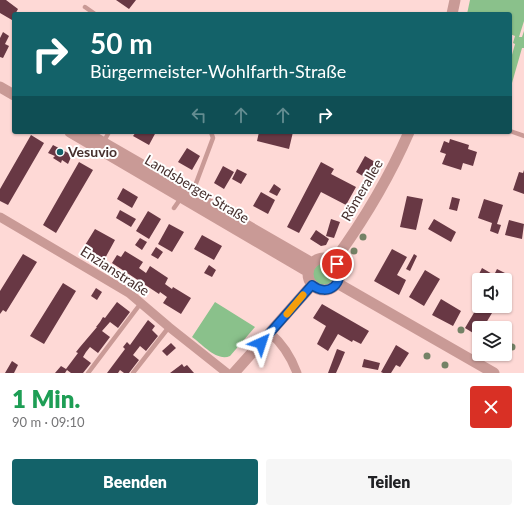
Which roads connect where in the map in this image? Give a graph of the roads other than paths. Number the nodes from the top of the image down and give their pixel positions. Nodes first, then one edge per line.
1 (456, 0) edge
2 (85, 7) dead end
3 (92, 12) edge
4 (453, 12) edge
5 (0, 87) edge
6 (12, 94) edge
7 (512, 133) edge
8 (74, 134) edge
9 (87, 134) edge
10 (108, 134) edge
11 (212, 134) edge
12 (409, 134) edge
13 (524, 136) edge
14 (101, 146) junction
15 (186, 195) junction
16 (174, 208) dead end
17 (0, 217) edge
18 (334, 261) junction
19 (310, 267) junction
20 (337, 283) junction
21 (312, 285) junction
22 (141, 303) junction
23 (169, 327) junction
24 (270, 333) junction
25 (88, 373) edge
26 (133, 373) edge
27 (227, 373) edge
28 (234, 373) edge
29 (297, 373) edge
30 (494, 373) edge

1 - 4 street
2 - 3 lane
5 - 6 street
7 - 13 lane
8 - 14 street, Landsberger Straße
9 - 14 street, Landsberger Straße
10 - 14 lane
11 - 15 lane
12 - 18 street, Römerallee
14 - 15 street, Landsberger Straße
15 - 16 lane
15 - 19 street, Landsberger Straße
17 - 22 street, Enzianstraße
18 - 19 street
18 - 20 street
19 - 21 street
20 - 21 street
20 - 30 street
21 - 24 street
22 - 23 street, Enzianstraße
22 - 25 lane
23 - 26 lane
23 - 27 street, Enzianstraße
24 - 28 street
24 - 29 street

